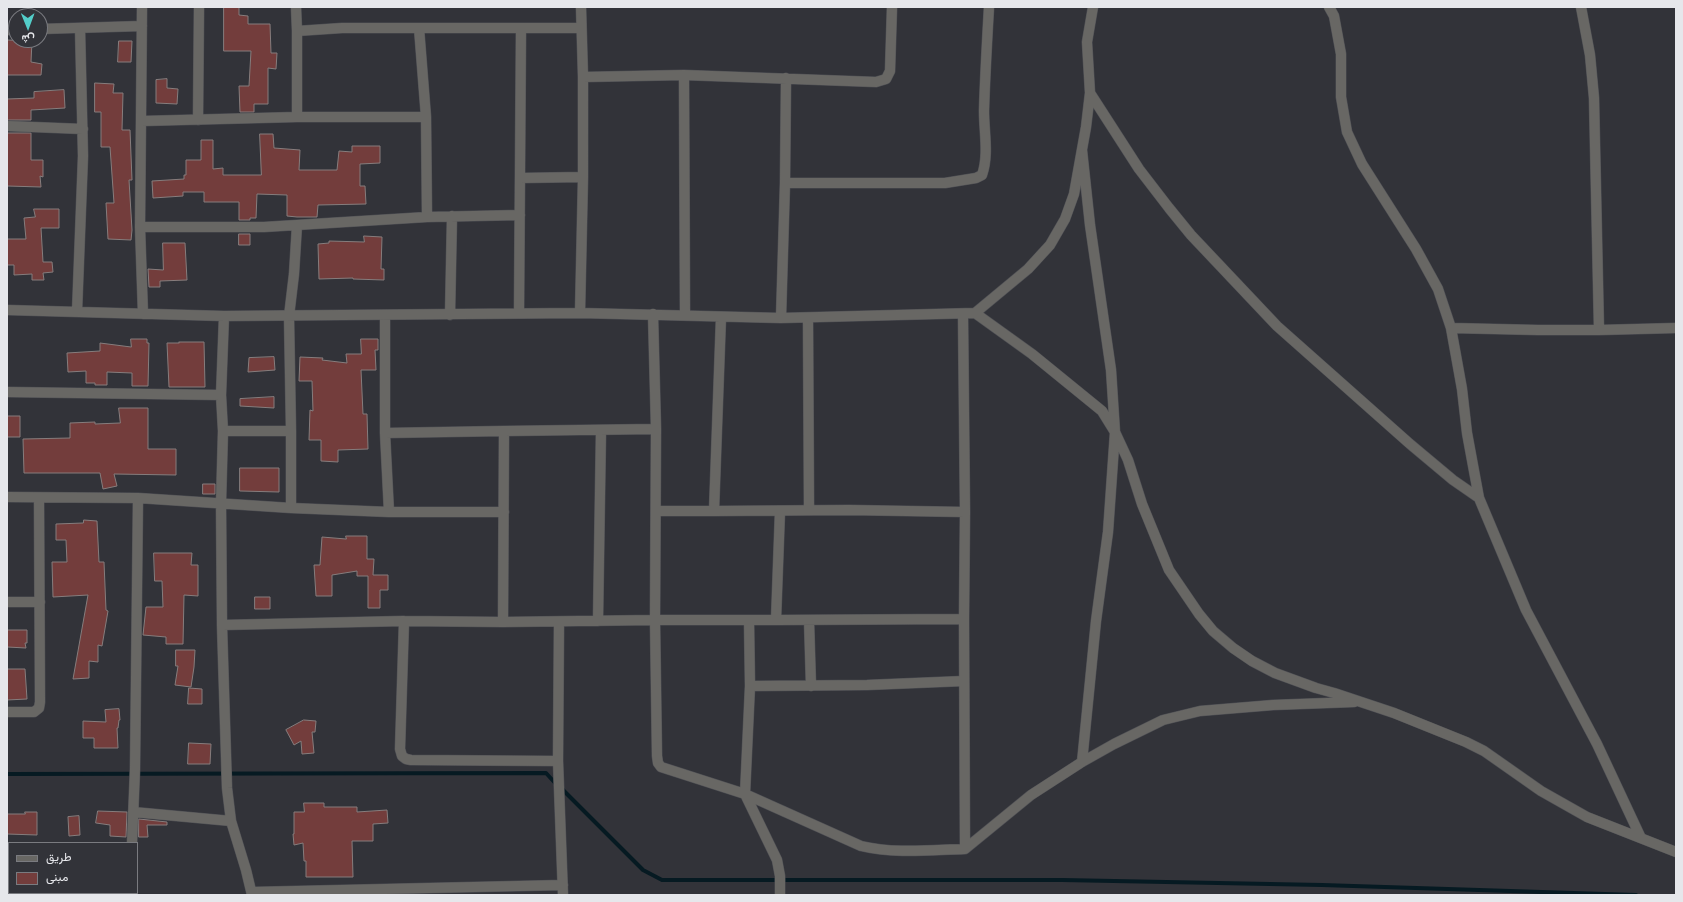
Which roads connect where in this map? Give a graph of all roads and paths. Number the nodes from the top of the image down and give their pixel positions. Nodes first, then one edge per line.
1 (142, 7) edge
2 (199, 7) edge
3 (296, 7) edge
4 (581, 7) edge
5 (892, 7) edge
6 (989, 7) edge
7 (1093, 7) edge
8 (1329, 7) edge
9 (1581, 7) edge
10 (142, 26) junction
11 (80, 28) junction
12 (419, 28) junction
13 (520, 28) junction
14 (581, 28) junction
15 (48, 29) edge
16 (297, 31) junction
17 (684, 75) junction
18 (583, 76) junction
19 (786, 78) junction
20 (1090, 93) junction
21 (297, 117) junction
22 (426, 117) junction
23 (198, 120) junction
24 (142, 122) junction
25 (7, 126) edge
26 (83, 129) junction
27 (1082, 150) junction
28 (583, 177) junction
29 (520, 178) junction
30 (785, 183) junction
31 (520, 215) junction
32 (452, 216) junction
33 (427, 217) junction
34 (297, 225) junction
35 (140, 226) junction
36 (7, 310) edge
37 (78, 312) junction
38 (580, 312) junction
39 (519, 313) junction
40 (975, 313) junction
41 (142, 314) junction
42 (652, 314) junction
43 (963, 314) junction
44 (385, 315) junction
45 (450, 315) junction
46 (685, 315) junction
47 (224, 316) junction
48 (289, 316) junction
49 (720, 317) junction
50 (781, 318) junction
51 (808, 318) junction
52 (1452, 328) junction
53 (1676, 328) edge
54 (1598, 330) junction
55 (7, 392) edge
56 (222, 395) junction
57 (656, 429) junction
58 (601, 430) junction
59 (223, 431) junction
60 (291, 431) junction
61 (504, 431) junction
62 (1115, 432) junction
63 (385, 433) junction
64 (7, 497) edge
65 (39, 498) junction
66 (138, 498) junction
67 (1479, 498) junction
68 (221, 503) junction
69 (291, 508) junction
70 (810, 510) junction
71 (656, 511) junction
72 (714, 511) junction
73 (780, 511) junction
74 (389, 512) junction
75 (504, 512) junction
76 (965, 512) junction
77 (7, 602) edge
78 (40, 602) junction
79 (964, 618) junction
80 (655, 620) junction
81 (749, 620) junction
82 (776, 620) junction
83 (809, 620) junction
84 (404, 621) junction
85 (598, 621) junction
86 (503, 622) junction
87 (559, 622) junction
88 (222, 624) junction
89 (964, 681) junction
90 (750, 686) junction
91 (810, 686) junction
92 (1362, 702) junction
93 (7, 712) edge
94 (558, 761) junction
95 (1082, 762) junction
96 (745, 794) junction
97 (133, 812) junction
98 (231, 821) junction
99 (1641, 838) junction
100 (132, 842) edge
101 (965, 849) junction
102 (1676, 852) edge
103 (563, 890) edge
104 (252, 893) edge
105 (780, 895) edge

1 - 10 street
2 - 23 street
3 - 16 street
4 - 14 street
5 - 19 street
6 - 30 street
7 - 20 street
8 - 52 street
9 - 54 street
10 - 11 street
10 - 24 street
11 - 15 street
11 - 26 street
12 - 13 street
12 - 16 street
12 - 22 street
13 - 14 street
13 - 29 street
14 - 18 street
16 - 21 street
17 - 18 street
17 - 19 street
17 - 46 street
18 - 28 street
19 - 30 street
20 - 27 street
20 - 67 street
21 - 22 street
21 - 23 street
22 - 33 street
23 - 24 street
24 - 35 street
25 - 26 street
26 - 37 street
27 - 40 street
27 - 62 street
28 - 29 street
28 - 38 street
29 - 31 street
30 - 50 street
31 - 32 street
31 - 39 street
32 - 33 street
32 - 45 street
33 - 34 street
34 - 35 street
34 - 48 street
35 - 41 street
36 - 37 street
37 - 41 street
38 - 39 street
38 - 42 street
39 - 45 street
40 - 43 street
40 - 62 street
41 - 47 street
42 - 46 street
42 - 57 street
43 - 51 street
43 - 76 street
44 - 45 street
44 - 48 street
44 - 63 street
46 - 49 street
47 - 48 street
47 - 56 street
48 - 60 street
49 - 50 street
49 - 72 street
50 - 51 street
51 - 70 street
52 - 54 street
52 - 67 street
53 - 54 street
55 - 56 street
56 - 59 street
57 - 58 street
57 - 71 street
58 - 61 street
58 - 85 street
59 - 60 street
59 - 68 street
60 - 69 street
61 - 63 street
61 - 75 street
62 - 92 street
62 - 95 street
63 - 74 street
64 - 65 street
65 - 66 street
65 - 78 street
66 - 68 street
66 - 97 street
67 - 99 street
68 - 69 street
68 - 88 street
69 - 74 street
70 - 73 street
70 - 76 street
71 - 72 street
71 - 80 street
72 - 73 street
73 - 82 street
74 - 75 street
75 - 86 street
76 - 79 street
77 - 78 street
78 - 93 street
79 - 83 street
79 - 89 street
80 - 81 street
80 - 85 street
80 - 96 street
81 - 82 street
81 - 90 street
82 - 83 street
83 - 91 street
84 - 86 street
84 - 88 street
84 - 94 street
85 - 87 street
86 - 87 street
87 - 94 street
88 - 98 street
89 - 91 street
89 - 101 street
90 - 91 street
90 - 96 street
92 - 95 street
92 - 99 street
94 - 103 street
95 - 101 street
96 - 101 street
96 - 105 street
97 - 98 street
97 - 100 street
98 - 104 street
99 - 102 street
103 - 104 street

